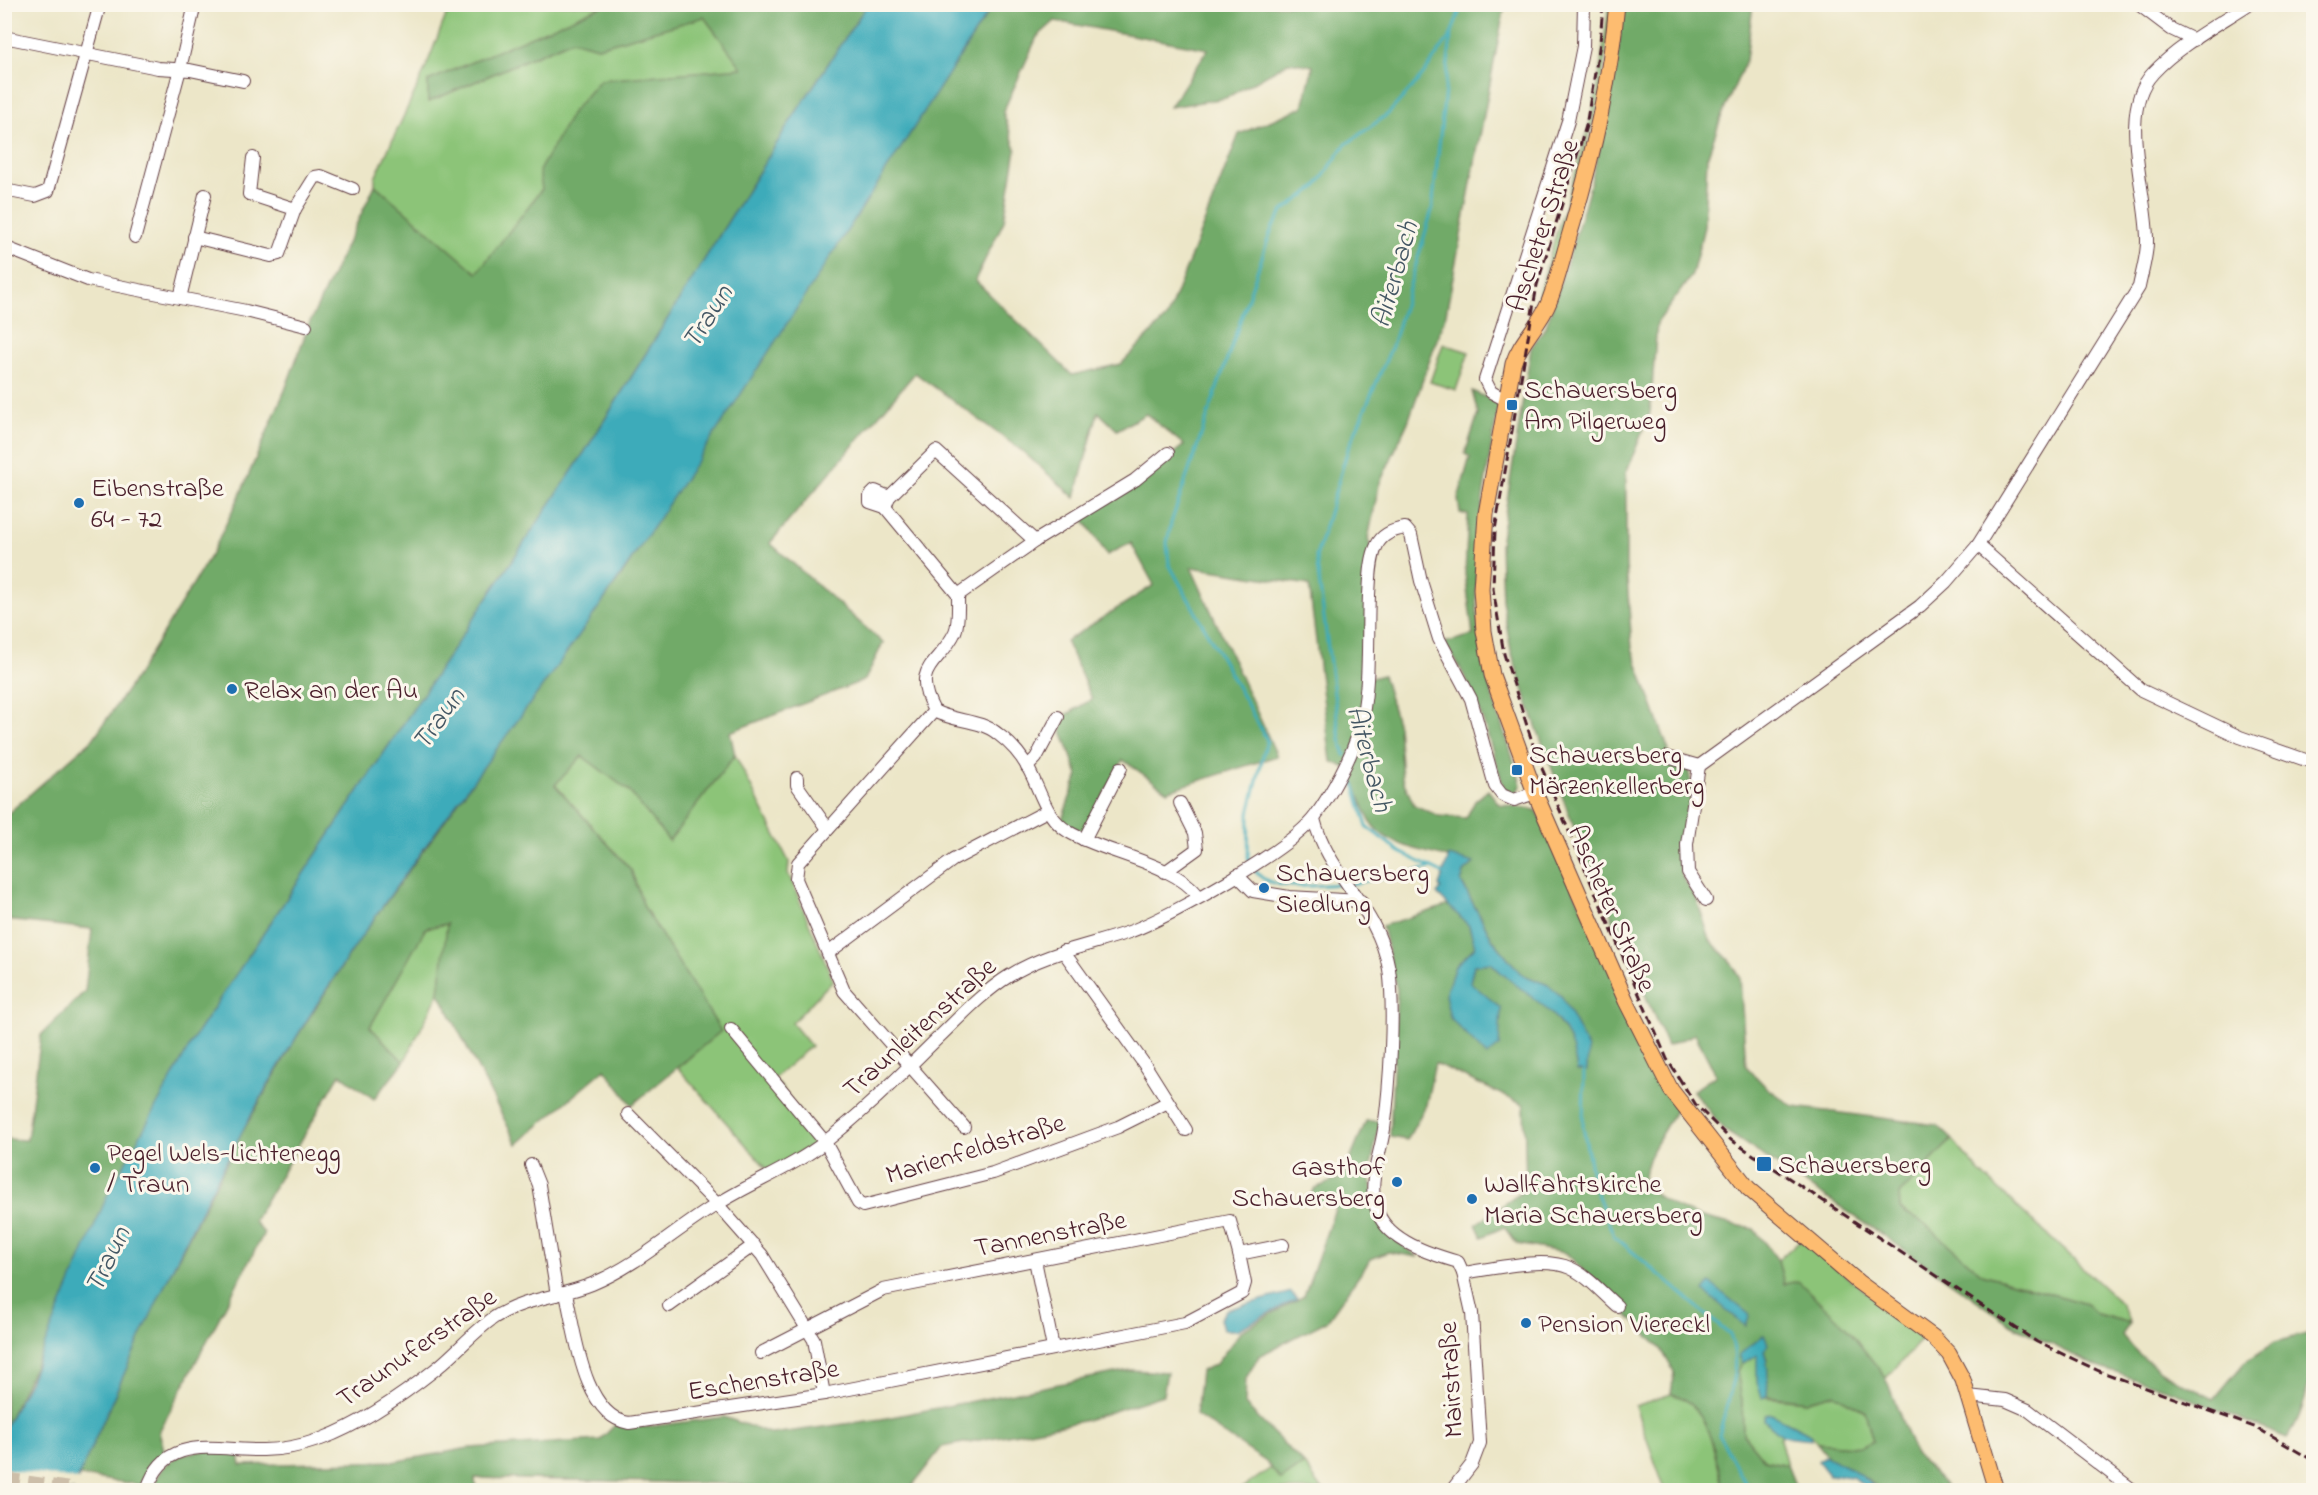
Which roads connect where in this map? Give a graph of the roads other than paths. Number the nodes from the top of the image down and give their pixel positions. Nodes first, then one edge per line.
1 (100, 4) edge
2 (195, 4) edge
3 (1584, 4) edge
4 (1617, 4) edge
5 (2138, 4) edge
6 (2249, 4) edge
7 (4, 37) edge
8 (2194, 40) junction
9 (88, 54) junction
10 (180, 69) junction
11 (243, 81) dead end
12 (253, 158) dead end
13 (353, 189) dead end
14 (4, 190) edge
15 (205, 195) dead end
16 (296, 209) junction
17 (135, 237) dead end
18 (194, 237) junction
19 (4, 247) edge
20 (180, 298) junction
21 (306, 326) dead end
22 (1506, 400) junction
23 (1168, 453) dead end
24 (1035, 541) junction
25 (1978, 545) junction
26 (958, 595) junction
27 (934, 711) junction
28 (1058, 717) dead end
29 (1667, 757) dead end
30 (2313, 763) edge
31 (1701, 765) junction
32 (1027, 767) junction
33 (1121, 768) dead end
34 (797, 778) dead end
35 (1535, 793) junction
36 (1180, 803) dead end
37 (1047, 811) junction
38 (1314, 819) junction
39 (828, 829) junction
40 (1084, 840) junction
41 (1165, 872) junction
42 (1240, 873) junction
43 (1199, 897) junction
44 (1358, 897) junction
45 (1706, 900) dead end
46 (1063, 951) junction
47 (828, 953) junction
48 (730, 1029) dead end
49 (909, 1066) junction
50 (1168, 1102) junction
51 (628, 1114) dead end
52 (964, 1127) dead end
53 (1186, 1130) dead end
54 (825, 1142) junction
55 (531, 1166) dead end
56 (717, 1204) junction
57 (754, 1245) junction
58 (1283, 1245) dead end
59 (1239, 1254) junction
60 (1035, 1260) junction
61 (1461, 1267) junction
62 (561, 1294) junction
63 (669, 1306) dead end
64 (1617, 1306) dead end
65 (809, 1330) junction
66 (1053, 1348) junction
67 (761, 1353) dead end
68 (824, 1394) junction
69 (1968, 1396) junction
70 (147, 1491) edge
71 (1452, 1491) edge
72 (1996, 1491) edge
73 (2133, 1491) edge

1 - 9 street
2 - 10 street
3 - 22 street
4 - 22 main road, Ascheter Straße
5 - 8 street
6 - 8 street
7 - 9 street
8 - 25 street
9 - 10 street
9 - 14 street
10 - 11 street
10 - 17 street
12 - 16 street
13 - 16 street
15 - 18 street
16 - 18 street
18 - 20 street
19 - 20 street
20 - 21 street
22 - 35 main road, Ascheter Straße
23 - 24 street
24 - 26 street
24 - 26 street
25 - 30 street
25 - 31 street
26 - 27 street
27 - 32 street
27 - 39 street
28 - 32 street
29 - 31 street
31 - 45 street
32 - 37 street
33 - 40 street
34 - 39 street
35 - 38 street, Traunleitenstraße
35 - 69 main road, Ascheter Straße
36 - 41 street
37 - 40 street
37 - 47 street
38 - 42 street, Traunleitenstraße
38 - 44 street
39 - 47 street
40 - 41 street
41 - 43 street
42 - 43 street, Traunleitenstraße
42 - 44 street
43 - 46 street, Traunleitenstraße
44 - 61 street
46 - 49 street, Traunleitenstraße
46 - 50 street
47 - 49 street
48 - 54 street
49 - 52 street
49 - 54 street, Traunleitenstraße
50 - 53 street
50 - 54 street, Marienfeldstraße
51 - 56 street
54 - 56 street, Traunleitenstraße
55 - 62 street, Eschenstraße
56 - 57 street
56 - 62 street, Traunleitenstraße
57 - 63 street
57 - 65 street
58 - 59 street
59 - 60 street, Tannenstraße
59 - 66 street, Eschenstraße
60 - 65 street, Tannenstraße
60 - 66 street
61 - 64 street
61 - 71 street, Mairstraße
62 - 68 street, Eschenstraße
62 - 70 street, Traunuferstraße
65 - 67 street, Tannenstraße
65 - 68 street
66 - 68 street, Eschenstraße
69 - 72 main road, Ascheter Straße
69 - 73 street

